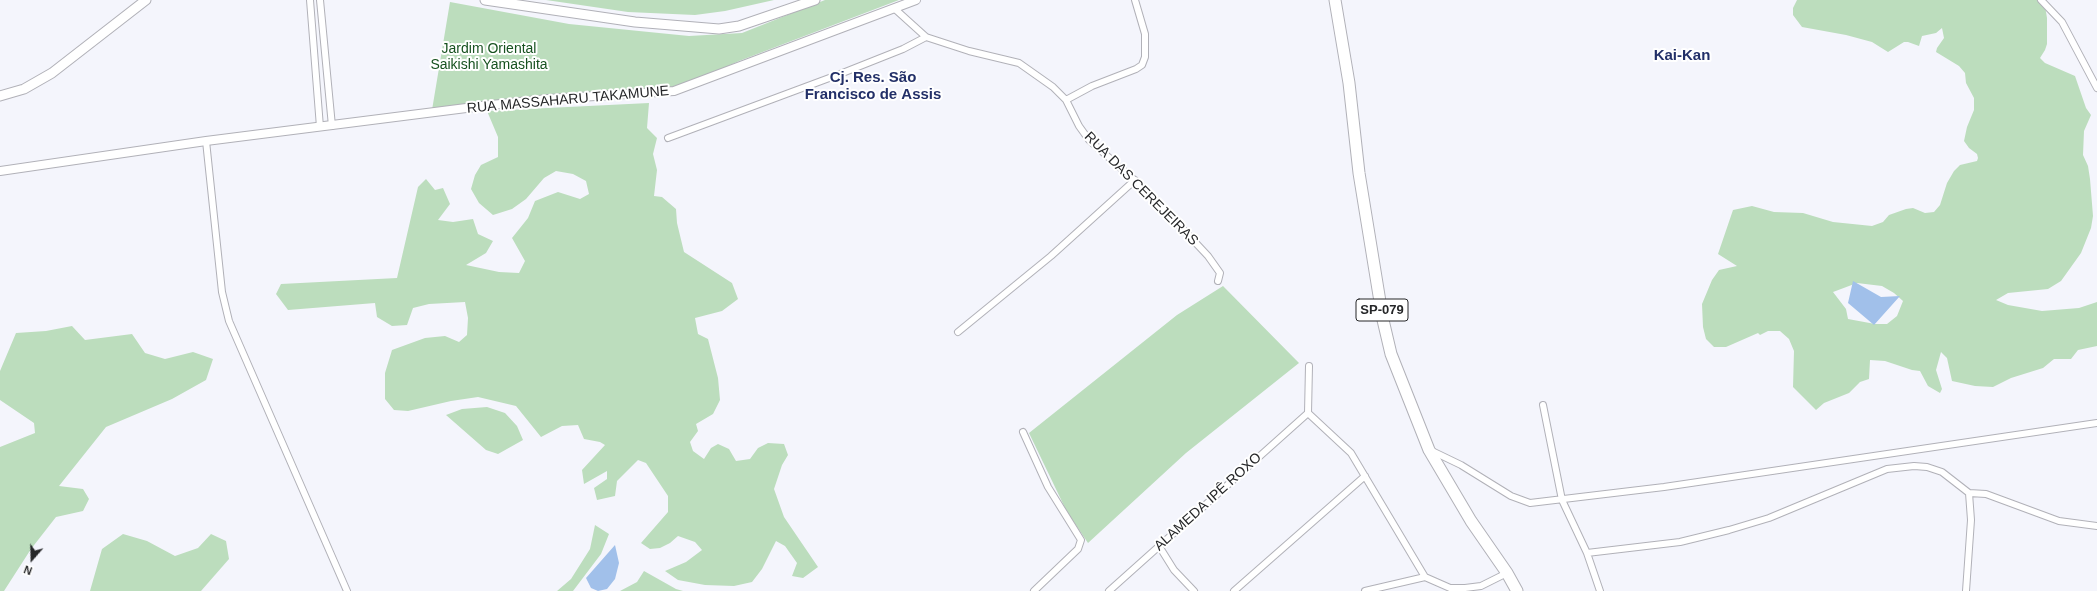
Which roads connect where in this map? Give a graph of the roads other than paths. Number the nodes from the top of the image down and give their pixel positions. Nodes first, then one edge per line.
1 (146, 0) edge
2 (310, 0) edge
3 (320, 0) edge
4 (485, 0) edge
5 (815, 0) edge
6 (916, 0) edge
7 (1135, 0) edge
8 (1336, 0) edge
9 (2041, 0) edge
10 (895, 9) junction
11 (926, 37) junction
12 (2097, 88) edge
13 (0, 96) edge
14 (1066, 100) junction
15 (332, 126) junction
16 (320, 127) junction
17 (668, 138) dead end
18 (206, 141) junction
19 (0, 172) edge
20 (1135, 180) junction
21 (1218, 281) dead end
22 (958, 332) dead end
23 (1309, 366) dead end
24 (1543, 405) dead end
25 (1308, 413) junction
26 (2097, 423) edge
27 (1023, 432) dead end
28 (1429, 450) junction
29 (1365, 476) junction
30 (1969, 492) junction
31 (1562, 500) junction
32 (2097, 526) edge
33 (1159, 546) junction
34 (1587, 553) junction
35 (1507, 573) junction
36 (1425, 577) junction
37 (347, 591) edge
38 (1034, 591) edge
39 (1109, 591) edge
40 (1194, 591) edge
41 (1234, 591) edge
42 (1365, 591) edge
43 (1517, 591) edge
44 (1600, 591) edge
45 (1966, 591) edge

1 - 13 main road
2 - 16 street
3 - 15 street
4 - 5 main road
6 - 10 street, RUA MASSAHARU TAKAMUNE
7 - 14 street
8 - 28 highway, SP-079
9 - 12 street
10 - 11 street, RUA DAS CEREJEIRAS
10 - 15 street, RUA MASSAHARU TAKAMUNE
11 - 14 street, RUA DAS CEREJEIRAS
11 - 17 street
14 - 20 street, RUA DAS CEREJEIRAS
15 - 16 street, RUA MASSAHARU TAKAMUNE
16 - 18 street, RUA MASSAHARU TAKAMUNE
18 - 19 street, RUA MASSAHARU TAKAMUNE
18 - 37 street
20 - 21 street, RUA DAS CEREJEIRAS
20 - 22 street
23 - 25 street
24 - 31 street
25 - 29 street
25 - 33 street, ALAMEDA IPÊ ROXO
26 - 31 street
27 - 38 street
28 - 31 street
28 - 35 highway, SP-079
29 - 36 street
29 - 41 street
30 - 32 street
30 - 34 street
30 - 45 street
31 - 34 street
33 - 39 street, ALAMEDA IPÊ ROXO
33 - 40 street
34 - 44 street
35 - 36 street
35 - 43 highway, SP-079
36 - 42 street

